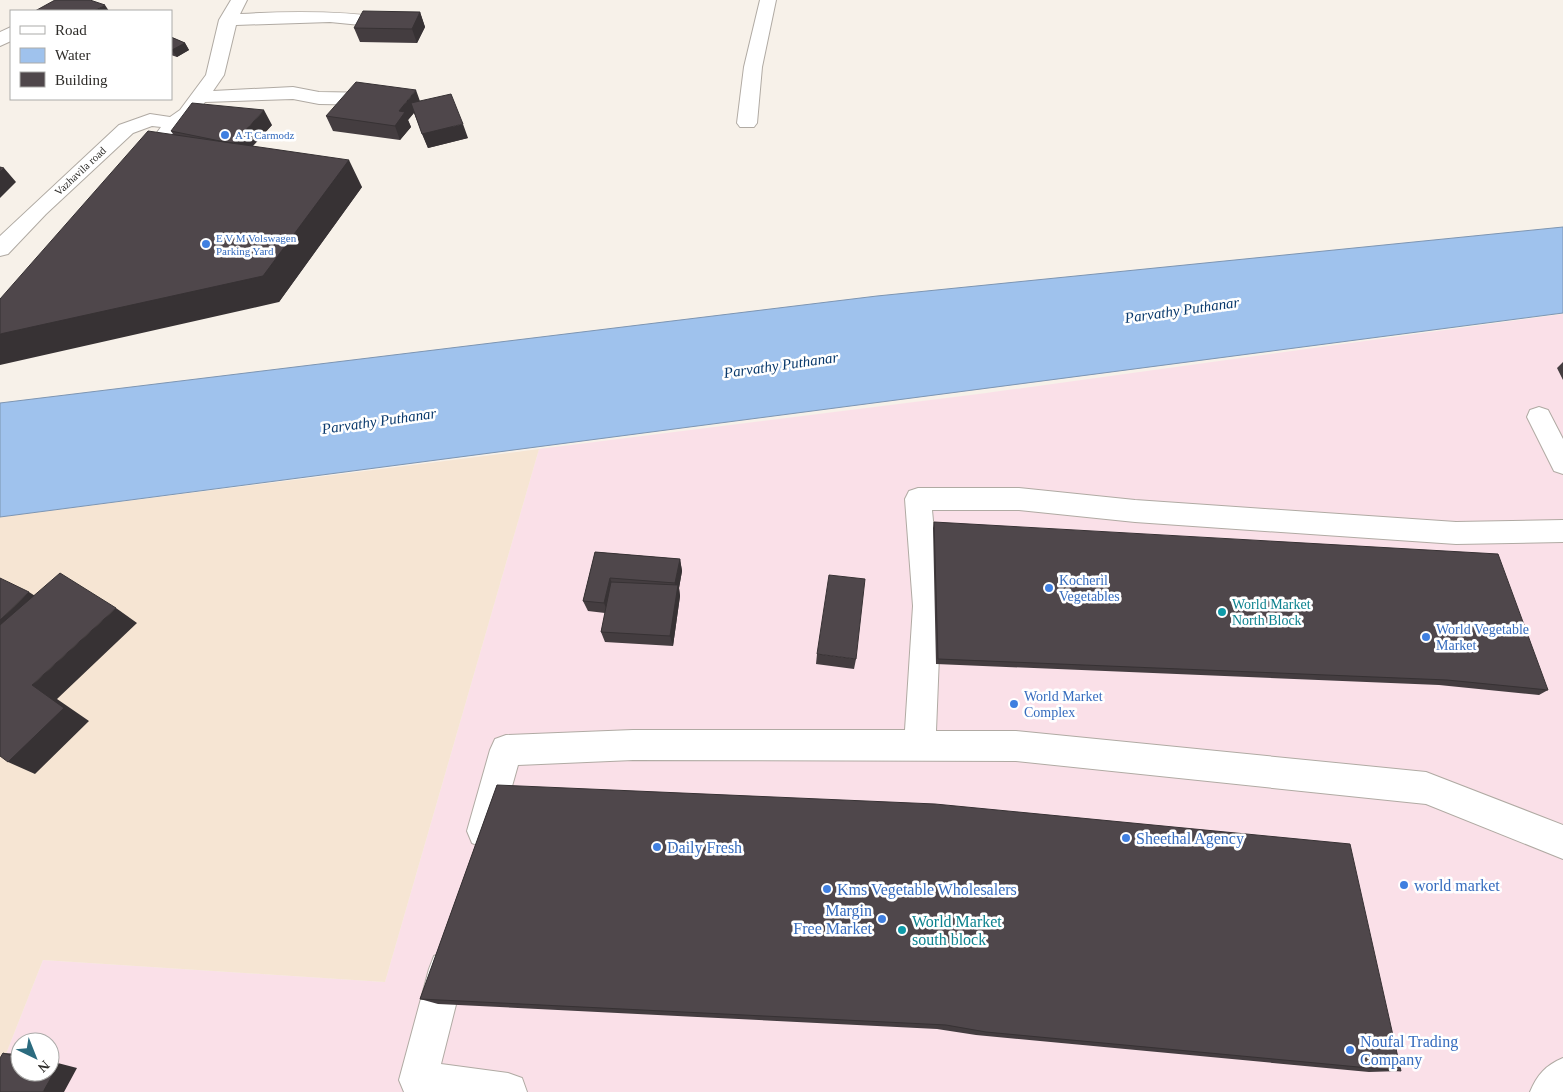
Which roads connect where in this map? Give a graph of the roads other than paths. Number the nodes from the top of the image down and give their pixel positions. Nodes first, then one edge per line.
1 (239, 0) edge
2 (768, 0) edge
3 (228, 20) junction
4 (391, 23) edge
5 (10, 33) edge
6 (0, 41) edge
7 (200, 97) junction
8 (395, 101) edge
9 (174, 123) junction
10 (747, 123) dead end
11 (134, 178) edge
12 (0, 249) edge
13 (1539, 417) dead end
14 (1563, 464) edge
15 (1563, 531) edge
16 (920, 745) junction
17 (1563, 842) edge
18 (476, 863) edge
19 (456, 938) edge
20 (1563, 1078) edge
21 (508, 1092) edge
22 (1549, 1092) edge

1 - 3 street
2 - 10 street
3 - 4 street
3 - 7 street
5 - 6 street
7 - 8 street
7 - 9 street
9 - 11 street
9 - 12 street, Vazhavila road
13 - 14 street
15 - 16 street
16 - 17 street
16 - 18 street
19 - 21 street
20 - 22 street

